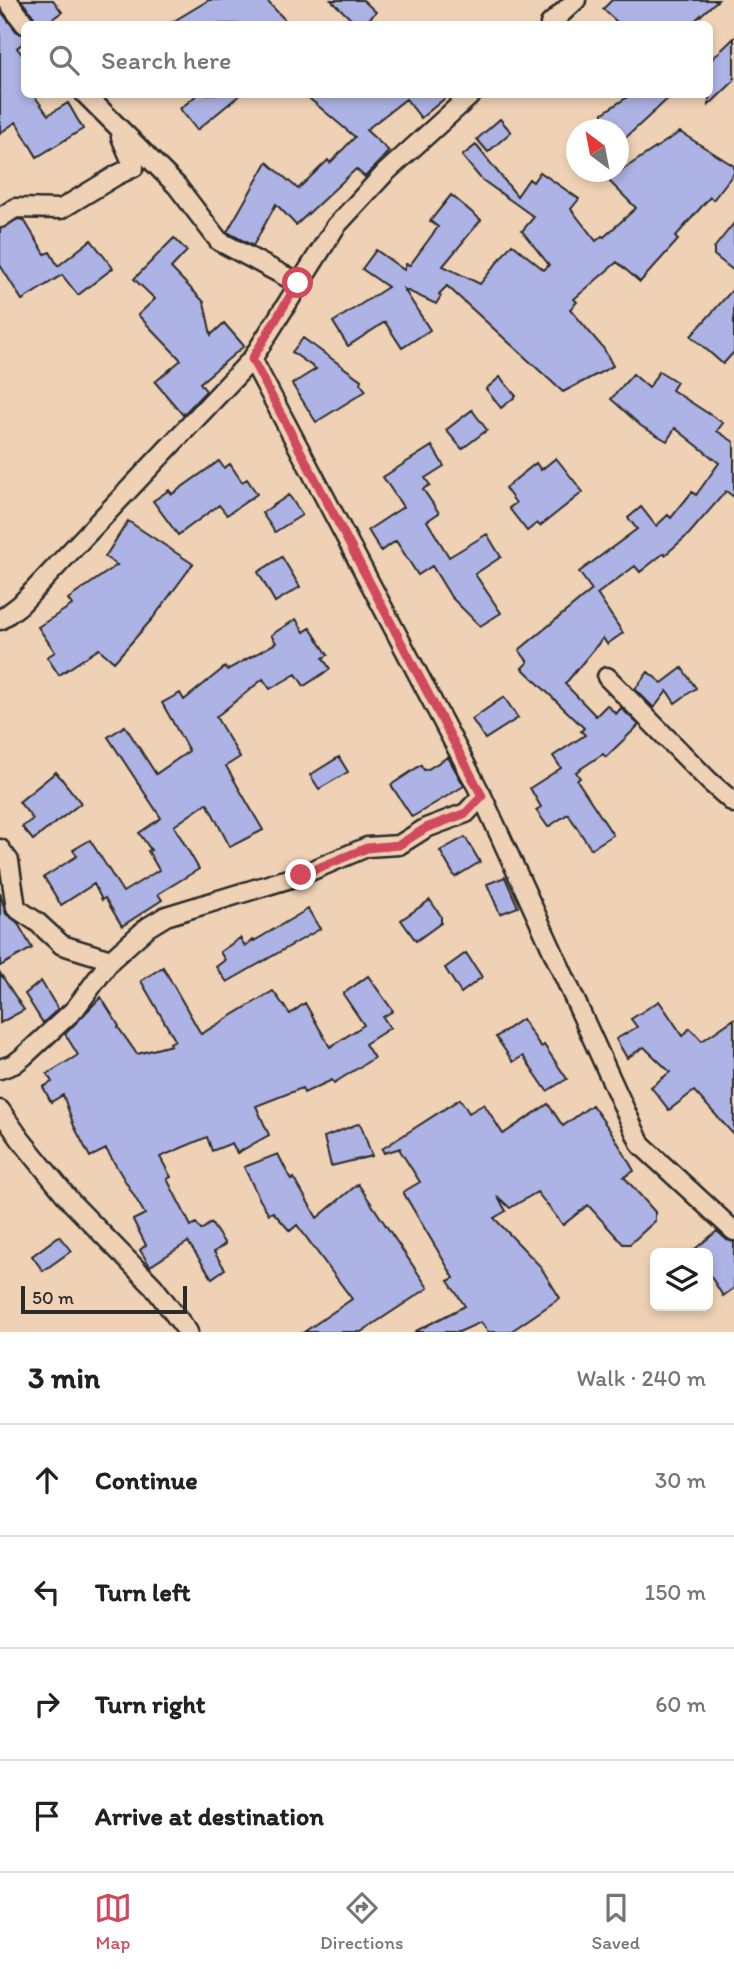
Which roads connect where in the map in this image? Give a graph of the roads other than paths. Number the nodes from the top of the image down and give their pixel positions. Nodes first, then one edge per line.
1 (8, 0) edge
2 (576, 0) edge
3 (23, 21) edge
4 (553, 21) edge
5 (89, 98) edge
6 (468, 98) edge
7 (117, 129) junction
8 (0, 218) edge
9 (298, 283) junction
10 (252, 359) junction
11 (0, 620) edge
12 (607, 677) dead end
13 (482, 796) junction
14 (734, 803) edge
15 (0, 849) edge
16 (111, 960) junction
17 (0, 1069) edge
18 (0, 1110) edge
19 (734, 1231) edge
20 (188, 1332) edge

1 - 3 street
2 - 4 street
5 - 7 street
6 - 9 street
7 - 8 street
7 - 9 street
9 - 10 street
10 - 11 street
10 - 13 street
12 - 14 street
13 - 16 street
13 - 19 street
15 - 16 street
16 - 17 street
18 - 20 street

